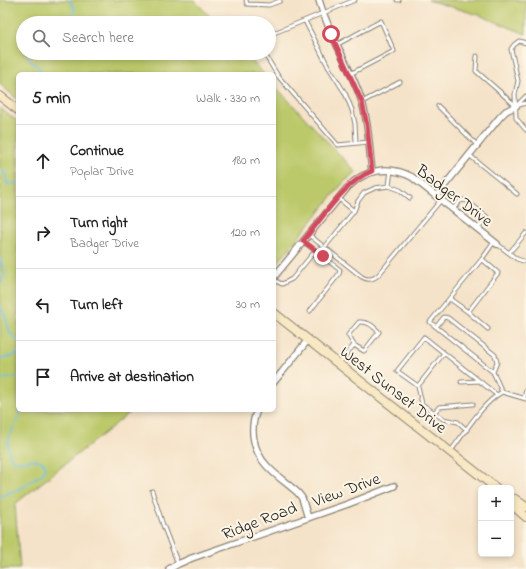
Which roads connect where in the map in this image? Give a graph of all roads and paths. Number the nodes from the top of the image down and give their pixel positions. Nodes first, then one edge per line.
1 (246, 0) edge
2 (280, 0) edge
3 (319, 0) edge
4 (355, 0) edge
5 (323, 14) junction
6 (305, 21) junction
7 (276, 32) edge
8 (526, 43) edge
9 (336, 45) junction
10 (477, 56) dead end
11 (268, 60) edge
12 (276, 72) edge
13 (276, 73) edge
14 (350, 74) junction
15 (400, 82) dead end
16 (0, 96) edge
17 (526, 96) edge
18 (362, 102) junction
19 (526, 103) edge
20 (438, 106) dead end
21 (516, 106) junction
22 (16, 108) edge
23 (526, 130) edge
24 (369, 142) junction
25 (356, 143) junction
26 (477, 145) junction
27 (469, 155) junction
28 (391, 170) junction
29 (372, 171) junction
30 (389, 186) junction
31 (517, 194) dead end
32 (338, 198) junction
33 (410, 198) dead end
34 (439, 198) junction
35 (453, 209) junction
36 (354, 211) junction
37 (477, 229) junction
38 (526, 233) edge
39 (309, 235) junction
40 (303, 241) junction
41 (495, 243) junction
42 (325, 247) junction
43 (315, 251) junction
44 (509, 253) junction
45 (482, 259) junction
46 (526, 262) edge
47 (276, 275) edge
48 (276, 281) edge
49 (450, 298) junction
50 (310, 312) dead end
51 (468, 312) junction
52 (276, 315) edge
53 (436, 327) junction
54 (488, 329) dead end
55 (308, 340) junction
56 (354, 344) junction
57 (444, 353) junction
58 (338, 364) junction
59 (492, 372) junction
60 (276, 380) edge
61 (479, 381) junction
62 (461, 382) dead end
63 (418, 386) junction
64 (526, 390) edge
65 (502, 392) junction
66 (497, 395) junction
67 (525, 398) edge
68 (473, 404) dead end
69 (256, 412) edge
70 (434, 413) junction
71 (467, 430) junction
72 (450, 453) junction
73 (492, 485) edge
74 (394, 486) dead end
75 (152, 491) dead end
76 (514, 499) edge
77 (514, 507) edge
78 (526, 507) edge
79 (308, 518) junction
80 (526, 518) edge
81 (178, 564) junction
82 (169, 569) edge

1 - 2 lane
3 - 5 street
4 - 5 lane
5 - 6 lane
5 - 9 street
6 - 7 lane
6 - 25 lane
8 - 21 lane
9 - 14 street
9 - 14 lane
10 - 21 lane
11 - 12 lane
13 - 25 lane
14 - 18 street
15 - 18 lane
16 - 22 main road
17 - 21 lane
18 - 24 street
19 - 21 lane
20 - 26 lane
21 - 23 lane
21 - 26 street
24 - 25 lane
24 - 29 street
26 - 27 street
27 - 31 lane
27 - 34 street
28 - 29 street, Badger Drive
28 - 30 lane
28 - 34 street, Badger Drive
29 - 32 street, Badger Drive
30 - 33 lane
30 - 36 lane
32 - 36 lane
32 - 39 street, Badger Drive
34 - 35 street, Badger Drive
34 - 42 lane
35 - 37 street, Badger Drive
35 - 37 lane
36 - 42 lane
37 - 41 street, Badger Drive
38 - 44 lane
39 - 40 street, Badger Drive
39 - 42 lane
40 - 43 lane
40 - 47 street, Badger Drive
41 - 44 lane
41 - 45 lane
43 - 48 lane
43 - 50 lane
44 - 46 lane
45 - 49 lane
45 - 51 lane
49 - 51 lane
49 - 53 lane
51 - 54 lane
52 - 55 main road, West Sunset Drive
53 - 59 lane
53 - 59 lane
55 - 58 main road, West Sunset Drive
55 - 60 street
56 - 56 lane
56 - 58 lane
57 - 61 lane
57 - 63 lane
57 - 63 lane
58 - 72 main road, West Sunset Drive
59 - 65 lane
61 - 62 lane
61 - 66 lane
63 - 70 lane
64 - 67 lane
65 - 66 lane
65 - 67 lane
66 - 71 lane
68 - 70 lane
69 - 79 street, Ridge Road
70 - 71 lane
71 - 72 lane
72 - 73 main road, West Sunset Drive
74 - 79 street, View Drive
75 - 81 lane
76 - 78 main road
77 - 80 main road
79 - 81 street, Ridge Road
81 - 82 street, Ridge Road

